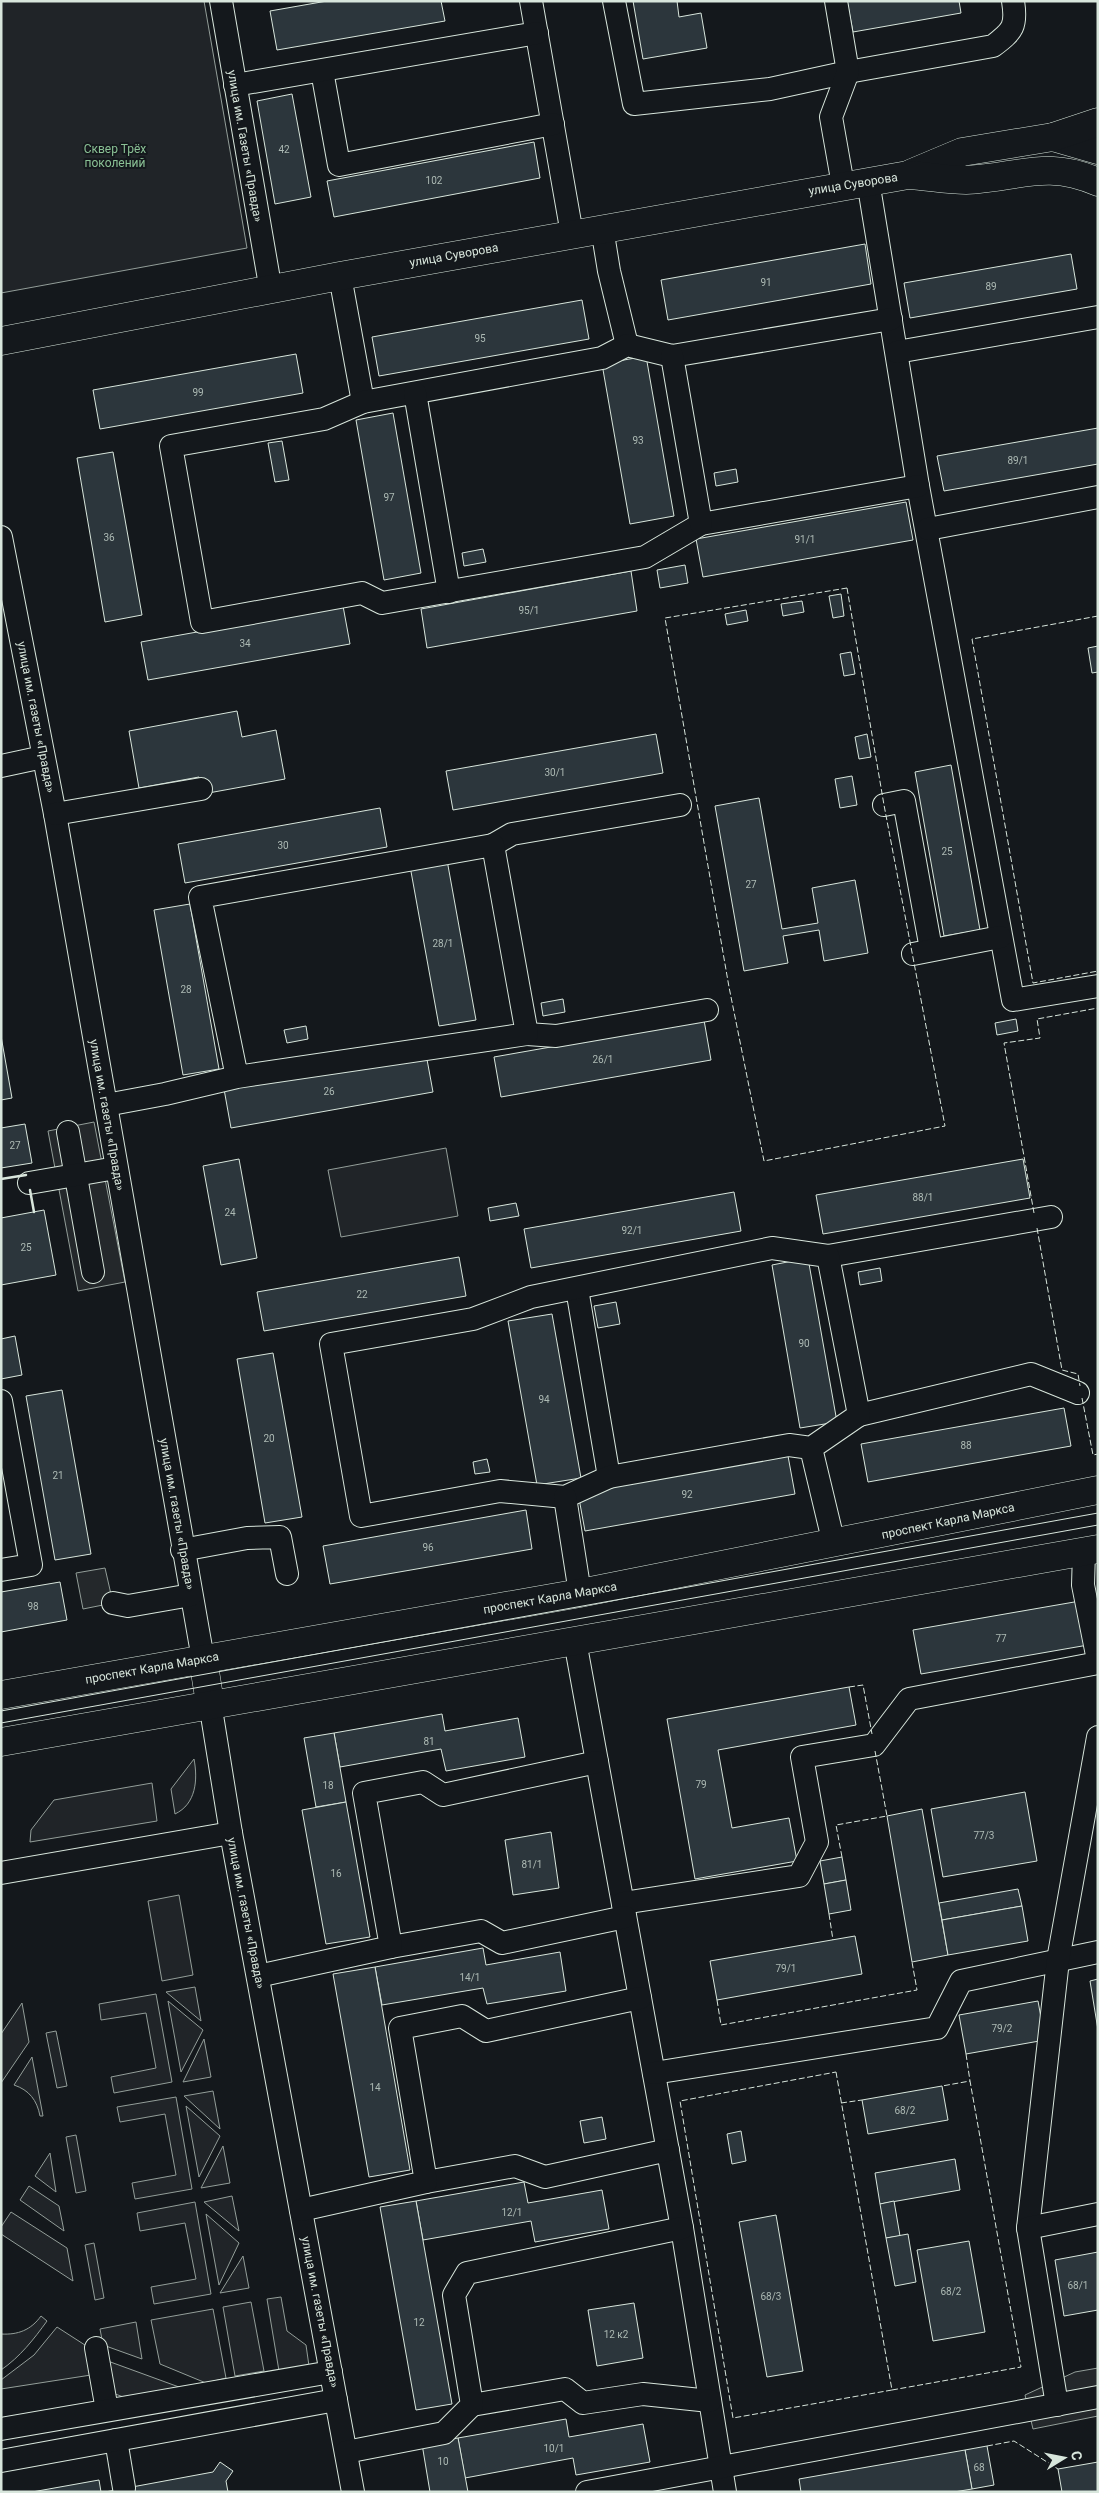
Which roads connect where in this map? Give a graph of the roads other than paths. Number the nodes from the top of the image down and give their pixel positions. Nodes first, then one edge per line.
1 (221, 1) edge
2 (531, 1) edge
3 (614, 1) edge
4 (836, 1) edge
5 (1013, 1) edge
6 (537, 33) junction
7 (322, 71) junction
8 (848, 72) junction
9 (235, 85) junction
10 (1098, 122) edge
11 (553, 124) junction
12 (1053, 137) junction
13 (1098, 150) edge
14 (908, 175) junction
15 (1098, 182) edge
16 (855, 183) junction
17 (602, 228) junction
18 (572, 234) junction
19 (340, 276) junction
20 (271, 291) junction
21 (1098, 317) edge
22 (891, 319) junction
23 (1, 342) edge
24 (627, 344) junction
25 (897, 352) junction
26 (672, 356) junction
27 (415, 393) junction
28 (363, 402) junction
29 (918, 486) junction
30 (1098, 497) edge
31 (701, 524) junction
32 (928, 529) junction
33 (1, 537) edge
34 (449, 592) junction
35 (43, 757) junction
36 (1, 766) edge
37 (201, 789) dead end
38 (680, 805) dead end
39 (884, 805) dead end
40 (55, 814) junction
41 (493, 845) junction
42 (1000, 937) junction
43 (1098, 986) edge
44 (707, 1010) dead end
45 (526, 1034) junction
46 (237, 1077) junction
47 (106, 1105) junction
48 (68, 1132) dead end
49 (116, 1168) junction
50 (76, 1175) junction
51 (29, 1183) dead end
52 (1051, 1217) dead end
53 (828, 1256) junction
54 (93, 1272) dead end
55 (577, 1289) junction
56 (1078, 1393) dead end
57 (1, 1401) edge
58 (859, 1416) junction
59 (811, 1448) junction
60 (609, 1477) junction
61 (1098, 1490) edge
62 (565, 1496) junction
63 (834, 1544) junction
64 (182, 1550) junction
65 (1091, 1550) edge
66 (1, 1570) edge
67 (287, 1574) dead end
68 (580, 1593) junction
69 (191, 1595) junction
70 (113, 1604) dead end
71 (575, 1641) junction
72 (203, 1659) junction
73 (1098, 1662) edge
74 (1, 1695) edge
75 (210, 1703) junction
76 (1098, 1736) edge
77 (1, 1742) edge
78 (597, 1762) junction
79 (1094, 1784) edge
80 (231, 1833) junction
81 (1, 1873) edge
82 (624, 1910) junction
83 (391, 1947) junction
84 (1098, 1952) edge
85 (1058, 1960) junction
86 (258, 1976) junction
87 (640, 1998) junction
88 (654, 2073) junction
89 (668, 2150) junction
90 (426, 2182) junction
91 (301, 2210) junction
92 (1098, 2214) edge
93 (682, 2228) junction
94 (1028, 2228) junction
95 (96, 2348) dead end
96 (331, 2372) junction
97 (1098, 2398) edge
98 (336, 2400) junction
99 (710, 2401) junction
100 (472, 2405) junction
101 (1057, 2405) junction
102 (107, 2410) junction
103 (1, 2429) edge
104 (116, 2440) junction
105 (346, 2452) junction
106 (1, 2461) edge
107 (721, 2468) junction
108 (124, 2488) dead end
109 (353, 2492) edge
110 (587, 2492) edge
111 (725, 2492) edge

1 - 9 street, улица им. Газеты «Правда»
2 - 6 street
3 - 8 street
4 - 8 street
5 - 8 street
6 - 7 street
6 - 11 street
7 - 9 street
7 - 11 street
8 - 16 street
9 - 20 street, улица им. Газеты «Правда»
10 - 12 main road, улица Суворова
11 - 18 street
12 - 13 main road, улица Суворова
12 - 14 main road, улица Суворова
14 - 15 main road, улица Суворова
14 - 16 main road, улица Суворова
16 - 17 main road, улица Суворова
16 - 22 street
17 - 18 main road, улица Суворова
17 - 24 street
18 - 19 main road, улица Суворова
19 - 20 main road, улица Суворова
19 - 28 street
20 - 23 main road, улица Суворова
21 - 25 street
22 - 25 street
22 - 26 street
24 - 26 street
24 - 27 street
25 - 29 street
26 - 31 street
27 - 28 street
27 - 34 street
28 - 34 street
29 - 31 street
29 - 32 street
30 - 32 street
31 - 34 street
32 - 42 street
33 - 35 street, улица им. газеты «Правда»
35 - 36 street
35 - 40 street, улица им. газеты «Правда»
37 - 40 street
38 - 41 street
39 - 42 street
40 - 47 street, улица им. газеты «Правда»
41 - 45 street
41 - 46 street
42 - 43 street
44 - 45 street
45 - 46 street
46 - 47 street
47 - 49 street, улица им. газеты «Правда»
48 - 50 street
49 - 50 street
49 - 64 street, улица им. газеты «Правда»
50 - 51 street
50 - 54 street
52 - 53 street
53 - 55 street
53 - 58 street
55 - 60 street
55 - 62 street
56 - 58 street
57 - 66 street
58 - 59 street
59 - 60 street
59 - 63 street
60 - 62 street
61 - 63 main road, проспект Карла Маркса
62 - 68 street
63 - 68 main road, проспект Карла Маркса
64 - 67 street
64 - 69 street, улица им. газеты «Правда»
65 - 71 main road
65 - 73 street
68 - 72 main road, проспект Карла Маркса
69 - 70 street
69 - 72 street, улица им. газеты «Правда»
71 - 75 main road
71 - 78 street
72 - 74 main road, проспект Карла Маркса
72 - 75 main road, улица им. газеты «Правда»
73 - 82 street
75 - 77 main road
75 - 80 street, улица им. газеты «Правда»
76 - 79 street
78 - 82 street
78 - 83 street
79 - 85 street
80 - 81 street
80 - 86 street, улица им. газеты «Правда»
82 - 83 street
82 - 87 street
83 - 86 street
84 - 85 street
85 - 88 street
85 - 94 street
86 - 91 street, улица им. газеты «Правда»
87 - 88 street
87 - 90 street
88 - 89 street
89 - 90 street
89 - 93 street
90 - 91 street
91 - 96 street, улица им. газеты «Правда»
92 - 94 street
93 - 99 street
93 - 100 street
94 - 101 street
95 - 102 street
96 - 98 street, улица им. газеты «Правда»
96 - 102 street
97 - 101 street
98 - 104 street
98 - 105 street, улица им. газеты «Правда»
99 - 100 street
99 - 107 street
100 - 105 street
101 - 107 street
102 - 103 street
104 - 106 street
104 - 108 street
105 - 109 street, улица им. газеты «Правда»
107 - 110 street
107 - 111 street

